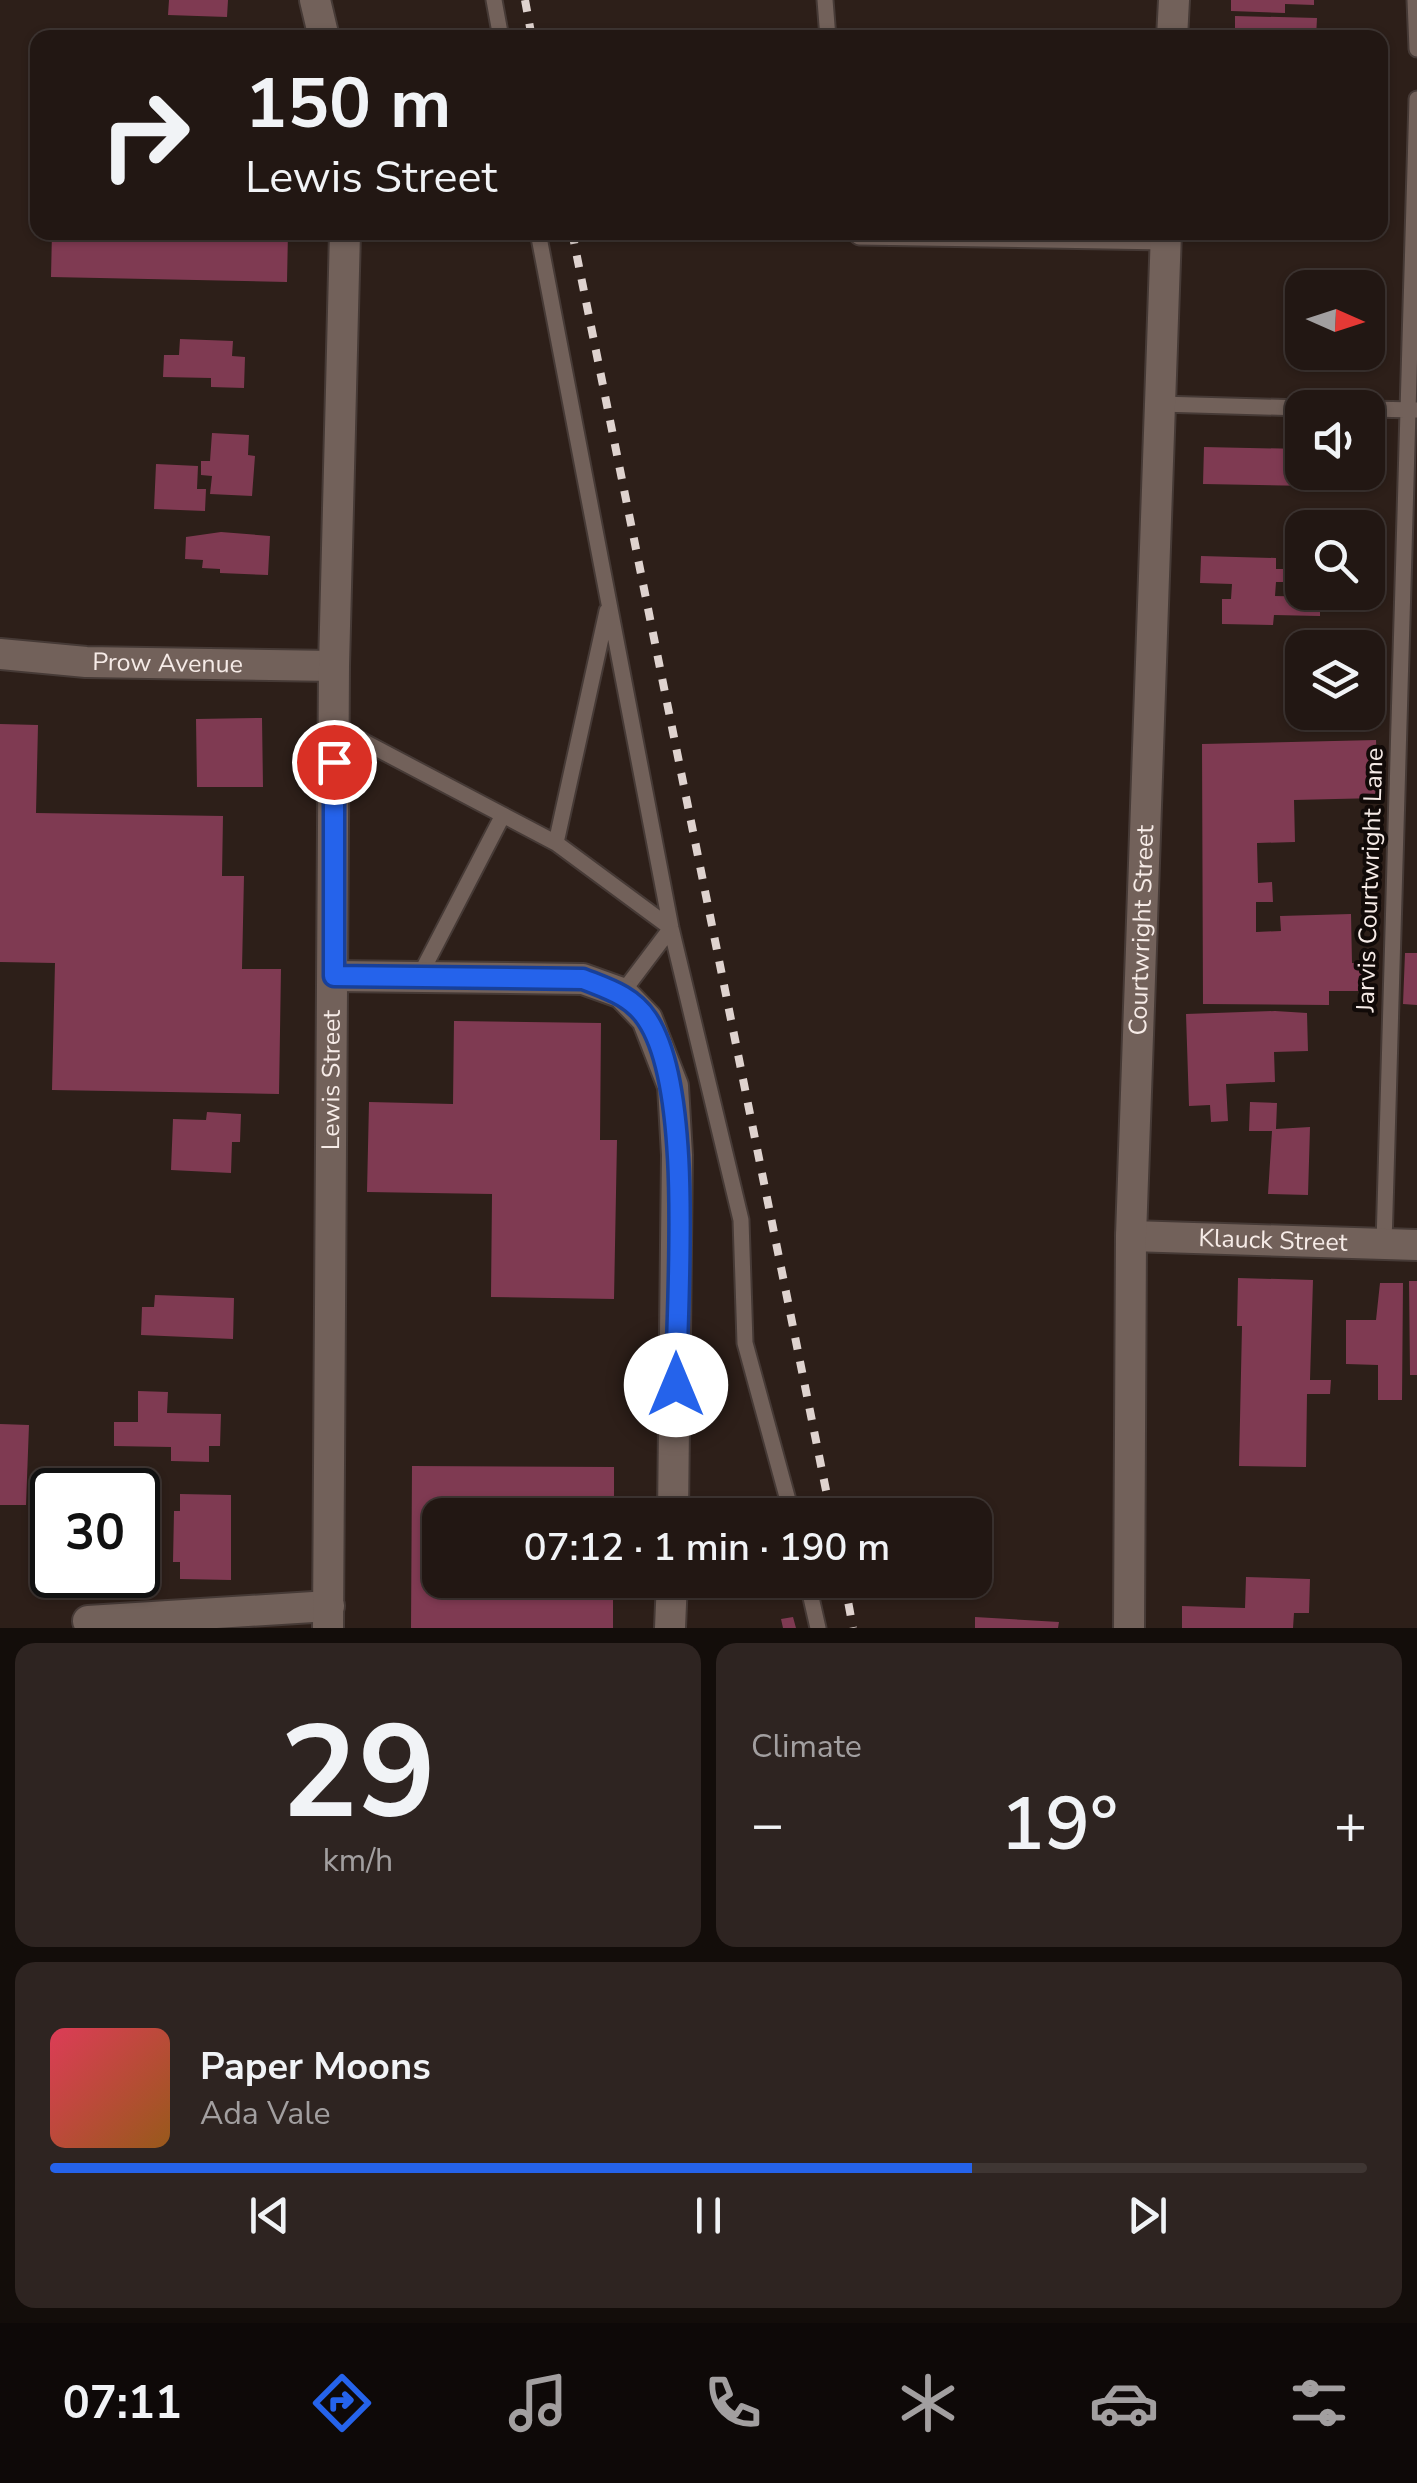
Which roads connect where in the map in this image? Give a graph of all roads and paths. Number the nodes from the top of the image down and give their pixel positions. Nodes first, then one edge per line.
1 (315, 0) edge
2 (494, 0) edge
3 (825, 0) edge
4 (1174, 0) edge
5 (1415, 0) edge
6 (322, 30) edge
7 (500, 30) edge
8 (827, 30) edge
9 (1172, 30) edge
10 (1417, 49) edge
11 (1417, 98) edge
12 (346, 240) edge
13 (540, 240) edge
14 (1166, 240) edge
15 (1160, 404) junction
16 (1285, 408) edge
17 (1385, 409) edge
18 (1414, 410) edge
19 (609, 602) junction
20 (0, 654) edge
21 (334, 666) junction
22 (334, 726) junction
23 (503, 815) junction
24 (556, 843) junction
25 (672, 928) junction
26 (334, 976) junction
27 (419, 977) junction
28 (622, 994) junction
29 (1130, 1236) junction
30 (1384, 1244) junction
31 (1417, 1245) edge
32 (673, 1498) edge
33 (787, 1498) edge
34 (671, 1598) edge
35 (811, 1598) edge
36 (329, 1617) edge
37 (88, 1621) dead end
38 (670, 1628) edge
39 (818, 1628) edge
40 (1129, 1628) edge

1 - 6 street
2 - 7 lane
3 - 8 lane
4 - 9 street
5 - 10 lane
11 - 18 lane, Jarvis Courtwright Lane
12 - 21 street, Lewis Street
13 - 19 lane
14 - 15 street, Courtwright Street
15 - 16 lane
15 - 29 street, Courtwright Street
17 - 18 lane
18 - 30 lane, Jarvis Courtwright Lane
19 - 24 lane
19 - 25 lane
20 - 21 street, Prow Avenue
21 - 22 street, Lewis Street
22 - 23 lane
22 - 26 street, Lewis Street
23 - 24 lane
23 - 27 lane
24 - 25 lane
25 - 28 lane
25 - 33 lane
26 - 27 street
26 - 36 street, Lewis Street
27 - 28 street
28 - 32 street
29 - 30 street, Klauck Street
29 - 40 street, Courtwright Street
30 - 31 street, Klauck Street
34 - 38 street
35 - 39 lane
36 - 37 street

